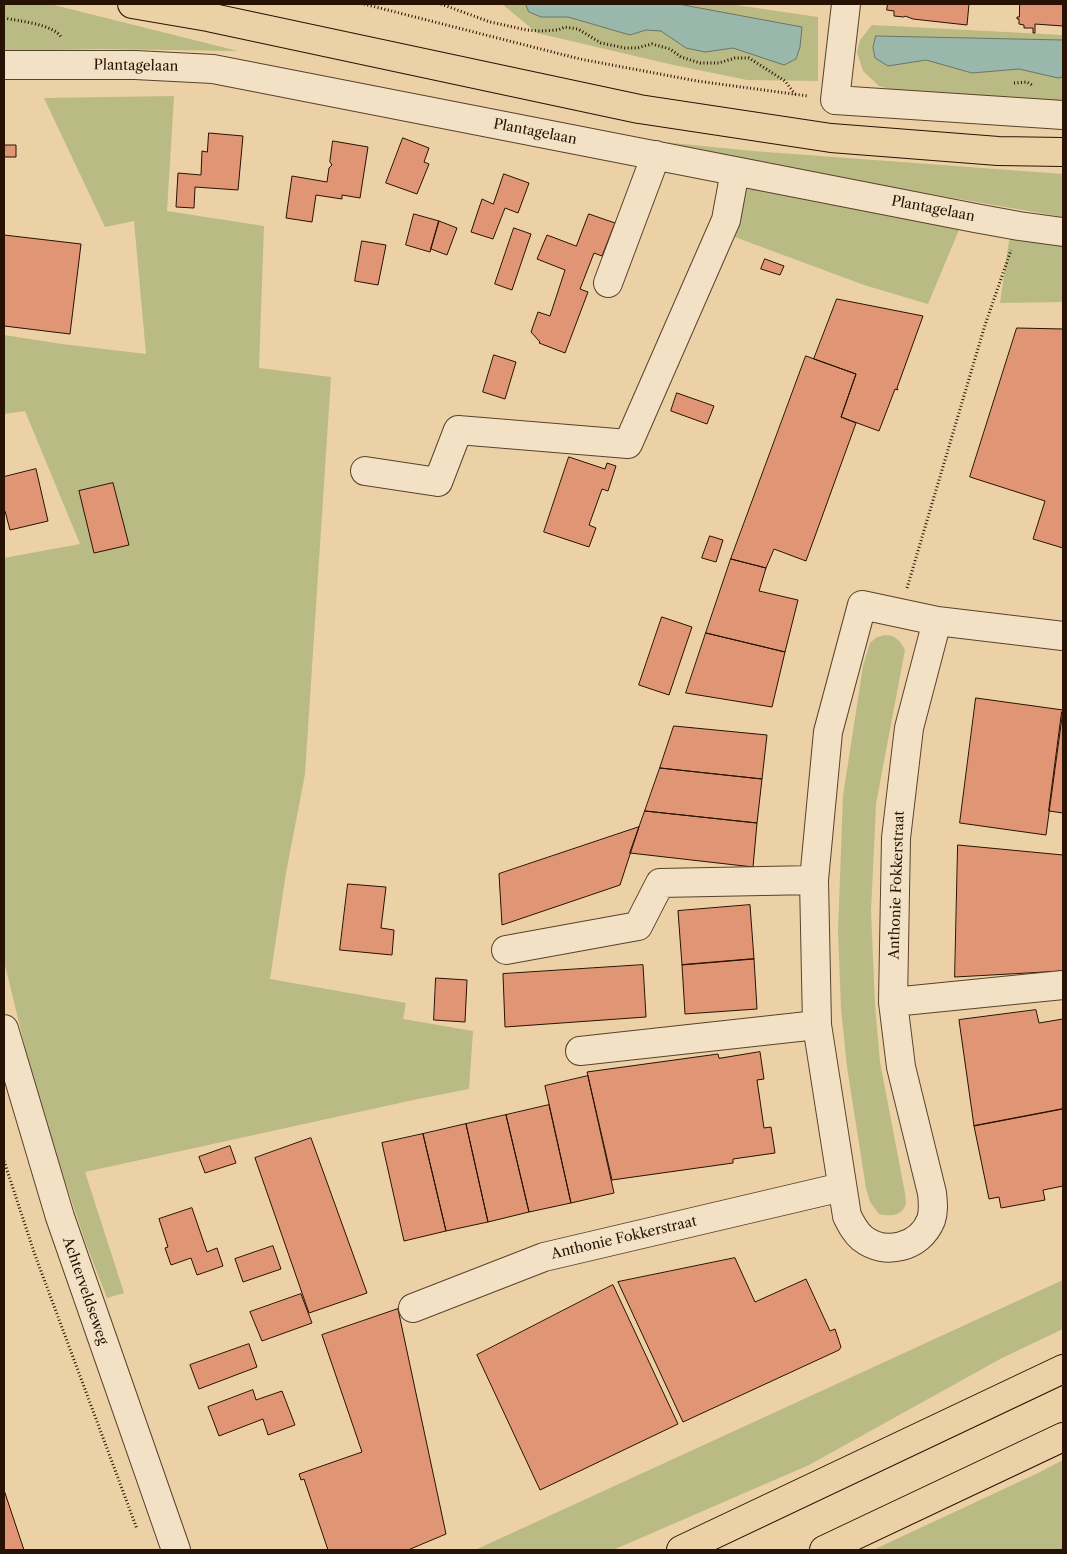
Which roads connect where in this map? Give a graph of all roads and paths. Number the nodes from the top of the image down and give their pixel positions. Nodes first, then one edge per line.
1 (132, 4) edge
2 (171, 4) edge
3 (364, 4) edge
4 (441, 4) edge
5 (846, 4) edge
6 (208, 17) junction
7 (4, 18) edge
8 (4, 66) edge
9 (70, 66) junction
10 (1063, 115) edge
11 (1063, 152) edge
12 (656, 156) junction
13 (735, 171) junction
14 (1019, 226) junction
15 (1063, 232) edge
16 (608, 283) dead end
17 (365, 471) dead end
18 (899, 613) junction
19 (936, 621) junction
20 (1063, 636) edge
21 (814, 880) junction
22 (506, 950) dead end
23 (1063, 985) edge
24 (893, 1002) junction
25 (817, 1025) junction
26 (4, 1029) edge
27 (580, 1051) dead end
28 (4, 1161) edge
29 (842, 1187) junction
30 (413, 1308) dead end
31 (1063, 1370) edge
32 (1063, 1437) edge
33 (138, 1530) dead end
34 (176, 1550) edge
35 (681, 1550) edge
36 (824, 1550) edge

1 - 6 main road
2 - 6 main road
3 - 4 path
5 - 10 street
6 - 11 main road
7 - 9 path
8 - 9 street, Plantagelaan
9 - 12 street, Plantagelaan
12 - 13 street, Plantagelaan
12 - 16 street
13 - 14 street, Plantagelaan
13 - 17 street
14 - 15 street, Plantagelaan
14 - 18 path
18 - 19 street, Anthonie Fokkerstraat
18 - 21 street, Anthonie Fokkerstraat
19 - 20 street, Anthonie Fokkerstraat
19 - 24 street, Anthonie Fokkerstraat
21 - 22 street
21 - 25 street, Anthonie Fokkerstraat
23 - 24 street
24 - 29 street, Anthonie Fokkerstraat
25 - 27 street
25 - 29 street, Anthonie Fokkerstraat
26 - 34 street, Achterveldseweg
28 - 33 path
29 - 30 street, Anthonie Fokkerstraat
31 - 35 main road
32 - 36 main road

